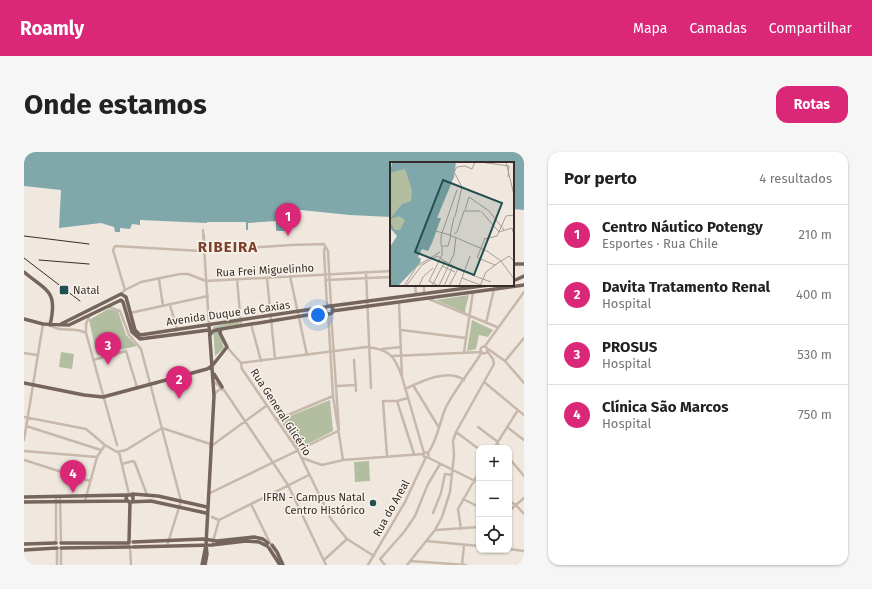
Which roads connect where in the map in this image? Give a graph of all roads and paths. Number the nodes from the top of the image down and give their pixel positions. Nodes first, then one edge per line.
1 (203, 230) dead end
2 (325, 247) junction
3 (204, 251) junction
4 (390, 271) edge
5 (24, 272) edge
6 (366, 272) junction
7 (372, 272) junction
8 (325, 275) junction
9 (330, 275) junction
10 (290, 276) junction
11 (524, 276) edge
12 (390, 277) edge
13 (159, 278) junction
14 (267, 278) junction
15 (366, 278) junction
16 (372, 278) junction
17 (237, 279) junction
18 (326, 280) junction
19 (330, 280) junction
20 (206, 281) junction
21 (514, 281) edge
22 (524, 285) edge
23 (415, 286) edge
24 (424, 286) edge
25 (482, 286) edge
26 (510, 286) edge
27 (514, 286) edge
28 (495, 287) edge
29 (125, 290) junction
30 (474, 292) junction
31 (524, 292) edge
32 (121, 294) junction
33 (424, 294) junction
34 (416, 295) junction
35 (208, 296) junction
36 (429, 298) junction
37 (368, 302) junction
38 (399, 303) junction
39 (351, 304) junction
40 (170, 305) junction
41 (163, 306) junction
42 (329, 306) junction
43 (106, 307) junction
44 (368, 307) junction
45 (352, 309) junction
46 (298, 312) junction
47 (329, 312) junction
48 (130, 313) junction
49 (90, 315) junction
50 (272, 315) junction
51 (470, 316) junction
52 (299, 317) junction
53 (24, 319) edge
54 (240, 320) junction
55 (272, 321) junction
56 (486, 323) junction
57 (43, 324) junction
58 (50, 324) junction
59 (211, 324) junction
60 (251, 324) junction
61 (59, 325) junction
62 (241, 326) junction
63 (497, 328) junction
64 (177, 329) junction
65 (220, 330) junction
66 (401, 330) junction
67 (211, 331) junction
68 (86, 334) junction
69 (466, 338) junction
70 (524, 338) edge
71 (485, 346) junction
72 (227, 347) junction
73 (370, 347) junction
74 (401, 347) junction
75 (335, 350) junction
76 (380, 350) junction
77 (488, 350) junction
78 (330, 351) junction
79 (24, 352) edge
80 (464, 352) junction
81 (482, 352) junction
82 (307, 354) junction
83 (37, 355) junction
84 (393, 356) junction
85 (401, 356) junction
86 (275, 359) junction
87 (93, 360) junction
88 (354, 360) dead end
89 (261, 361) junction
90 (505, 361) junction
91 (241, 363) junction
92 (212, 369) junction
93 (402, 377) junction
94 (332, 379) junction
95 (336, 379) junction
96 (464, 380) junction
97 (214, 382) junction
98 (484, 382) junction
99 (24, 383) edge
100 (151, 383) junction
101 (524, 383) edge
102 (33, 384) junction
103 (356, 385) junction
104 (413, 385) junction
105 (336, 386) junction
106 (137, 387) junction
107 (371, 388) dead end
108 (223, 389) junction
109 (405, 389) junction
110 (356, 391) dead end
111 (214, 394) junction
112 (333, 396) junction
113 (103, 397) junction
114 (408, 398) junction
115 (397, 401) junction
116 (266, 406) junction
117 (518, 410) junction
118 (524, 415) edge
119 (26, 417) edge
120 (276, 420) junction
121 (245, 422) junction
122 (26, 426) junction
123 (438, 426) junction
124 (478, 427) dead end
125 (507, 427) junction
126 (162, 428) junction
127 (338, 431) junction
128 (456, 432) junction
129 (24, 440) edge
130 (524, 440) edge
131 (498, 442) junction
132 (105, 445) junction
133 (117, 445) dead end
134 (496, 445) edge
135 (500, 445) edge
136 (210, 446) junction
137 (476, 447) edge
138 (101, 450) junction
139 (24, 451) edge
140 (298, 451) junction
141 (120, 452) junction
142 (415, 454) junction
143 (425, 455) junction
144 (386, 456) junction
145 (97, 457) junction
146 (301, 458) junction
147 (24, 460) edge
148 (343, 460) junction
149 (512, 462) edge
150 (273, 463) junction
151 (122, 464) junction
152 (440, 464) junction
153 (452, 469) junction
154 (310, 475) junction
155 (452, 475) junction
156 (524, 476) edge
157 (476, 477) edge
158 (474, 480) junction
159 (90, 481) junction
160 (288, 485) junction
161 (129, 494) junction
162 (147, 494) junction
163 (208, 494) junction
164 (107, 495) junction
165 (56, 496) junction
166 (60, 496) junction
167 (86, 496) junction
168 (24, 497) edge
169 (524, 498) edge
170 (463, 500) junction
171 (60, 501) junction
172 (84, 501) junction
173 (107, 501) junction
174 (130, 501) junction
175 (24, 502) edge
176 (56, 502) junction
177 (512, 503) edge
178 (179, 504) junction
179 (251, 504) junction
180 (516, 505) junction
181 (476, 506) edge
182 (207, 507) junction
183 (512, 508) edge
184 (206, 512) junction
185 (433, 513) dead end
186 (524, 514) edge
187 (212, 517) dead end
188 (219, 520) junction
189 (476, 527) edge
190 (461, 529) junction
191 (435, 530) junction
192 (347, 539) junction
193 (206, 540) junction
194 (168, 541) junction
195 (426, 541) junction
196 (56, 543) junction
197 (61, 543) junction
198 (213, 543) junction
199 (24, 544) edge
200 (39, 544) junction
201 (131, 545) junction
202 (206, 545) junction
203 (269, 545) junction
204 (464, 545) junction
205 (167, 546) junction
206 (476, 546) edge
207 (59, 548) junction
208 (39, 549) junction
209 (512, 549) edge
210 (24, 550) edge
211 (524, 551) edge
212 (207, 554) junction
213 (374, 556) junction
214 (324, 560) junction
215 (410, 561) junction
216 (524, 561) edge
217 (57, 565) edge
218 (61, 565) edge
219 (131, 565) edge
220 (203, 565) edge
221 (280, 565) edge
222 (284, 565) edge
223 (326, 565) edge
224 (368, 565) edge
225 (384, 565) edge
226 (407, 565) edge
227 (462, 565) edge
228 (466, 565) edge
229 (517, 565) edge

1 - 3 street
2 - 3 street
2 - 8 street
2 - 9 street
3 - 20 street
3 - 29 street
4 - 7 street, Rua Frei Miguelinho
5 - 58 main road
6 - 7 street, Rua Frei Miguelinho
6 - 9 street, Rua Frei Miguelinho
6 - 15 street
7 - 16 street
8 - 9 street, Rua Frei Miguelinho
8 - 10 street, Rua Frei Miguelinho
8 - 18 street
9 - 19 street
10 - 14 street, Rua Frei Miguelinho
10 - 46 street
11 - 21 main road
12 - 16 street
13 - 20 street
13 - 29 street
13 - 41 street
14 - 17 street, Rua Frei Miguelinho
14 - 50 street
15 - 16 street
15 - 19 street
15 - 37 street
17 - 20 street, Rua Frei Miguelinho
17 - 54 street
18 - 19 street
18 - 42 street
19 - 42 street
20 - 35 street
22 - 27 main road, Avenida Duque de Caxias
23 - 34 street
24 - 33 street
25 - 33 main road, Avenida Duque de Caxias
26 - 28 main road, Avenida Duque de Caxias
28 - 30 main road, Avenida Duque de Caxias
28 - 56 street
29 - 32 street
30 - 36 main road, Avenida Duque de Caxias
30 - 51 street
31 - 63 street, Rua do Areal
32 - 48 main road
32 - 61 main road
33 - 34 main road, Avenida Duque de Caxias
34 - 37 main road, Avenida Duque de Caxias
35 - 40 street
35 - 59 street
36 - 38 main road, Avenida Duque de Caxias
36 - 51 street
37 - 39 main road, Avenida Duque de Caxias
37 - 44 street
38 - 44 main road, Avenida Duque de Caxias
38 - 66 street
39 - 42 main road, Avenida Duque de Caxias
39 - 45 main road
40 - 41 street
40 - 64 street
41 - 48 street
42 - 46 main road, Avenida Duque de Caxias
42 - 47 main road
42 - 47 main road
43 - 49 main road
43 - 67 main road, Avenida Duque de Caxias
43 - 100 street
44 - 45 main road, Avenida Duque de Caxias
44 - 73 street
45 - 47 main road, Avenida Duque de Caxias
46 - 50 main road, Avenida Duque de Caxias
46 - 52 street
47 - 52 main road, Avenida Duque de Caxias
47 - 75 street
47 - 78 street
48 - 64 main road, Avenida Duque de Caxias
49 - 61 main road
49 - 68 street
50 - 54 main road, Avenida Duque de Caxias
50 - 55 street
51 - 56 street
51 - 69 street
52 - 55 main road, Avenida Duque de Caxias
52 - 82 street
53 - 57 main road
54 - 59 main road, Avenida Duque de Caxias
54 - 62 street
55 - 60 main road, Avenida Duque de Caxias
55 - 86 street
56 - 63 street
57 - 58 main road
57 - 83 street
58 - 61 main road
58 - 68 street
59 - 64 main road, Avenida Duque de Caxias
59 - 67 main road
60 - 62 main road, Avenida Duque de Caxias
60 - 89 street
62 - 65 main road, Avenida Duque de Caxias
63 - 71 street, Rua do Areal
65 - 67 main road, Avenida Duque de Caxias
65 - 72 main road, Rua General Glicério
66 - 69 street
66 - 74 street
67 - 92 main road
68 - 87 street
69 - 80 street
70 - 90 street
71 - 77 street
71 - 81 street, Rua do Areal
72 - 91 street, Rua General Glicério
72 - 92 main road
73 - 75 street
73 - 76 street
73 - 107 street
74 - 76 street
74 - 85 street
75 - 78 street
75 - 95 street
76 - 84 street
77 - 81 street
77 - 90 street
77 - 98 street
78 - 82 street
78 - 94 street
79 - 83 street
80 - 81 street
80 - 85 street
81 - 96 street, Rua do Areal
82 - 86 street
83 - 102 street
84 - 85 street
84 - 93 street
85 - 93 street
86 - 89 street
87 - 106 street
87 - 113 street
88 - 103 street
89 - 91 street
90 - 101 street
91 - 116 street, Rua General Glicério
92 - 97 main road
92 - 100 main road
92 - 108 main road
93 - 109 street
94 - 95 street
94 - 112 street
95 - 105 street
96 - 104 street
96 - 123 street, Rua do Areal
97 - 108 street
97 - 111 main road
98 - 117 street
98 - 128 street
99 - 102 main road
100 - 106 main road
100 - 126 street
102 - 113 main road
102 - 119 street
103 - 105 street
103 - 110 street
104 - 109 street
104 - 123 street
105 - 127 street
106 - 113 main road
108 - 111 street
108 - 121 street
109 - 114 street
111 - 136 main road
112 - 120 street
112 - 127 street
113 - 133 street
114 - 115 street
114 - 143 street
115 - 142 street
115 - 144 street
116 - 120 street, Rua General Glicério
116 - 121 street
117 - 118 street
117 - 125 street
119 - 122 street
119 - 132 street
120 - 140 street, Rua General Glicério
121 - 136 street
121 - 150 street
122 - 129 street
122 - 138 street
123 - 143 street, Rua do Areal
124 - 131 street
125 - 130 street
125 - 131 street
126 - 136 street
126 - 141 street
126 - 178 street
127 - 140 street
127 - 148 street
128 - 137 street
128 - 153 street
131 - 134 street
131 - 135 street
132 - 138 street
132 - 141 street
136 - 163 main road
138 - 145 street
139 - 145 street
140 - 146 street, Rua General Glicério
140 - 150 street
141 - 151 street
142 - 143 street
142 - 144 street
143 - 152 street
143 - 213 street, Rua do Areal
144 - 148 street
145 - 159 street
146 - 148 street
146 - 154 street, Rua General Glicério
147 - 159 street
149 - 156 street
150 - 160 street
150 - 163 street
151 - 161 street
151 - 162 street
152 - 153 street
152 - 225 street
153 - 155 street
153 - 158 street
154 - 160 street
154 - 192 street, Rua General Glicério
155 - 185 street
155 - 191 street
157 - 158 street
158 - 170 street
159 - 167 street
160 - 179 street
160 - 214 street
161 - 162 main road
161 - 164 main road
161 - 174 main road
161 - 174 main road
162 - 178 main road
163 - 182 main road
164 - 167 main road
164 - 173 main road
165 - 166 main road
165 - 168 main road
165 - 176 street
166 - 167 main road
166 - 171 street
167 - 172 street
169 - 180 street
170 - 181 street
170 - 190 street
171 - 172 main road
171 - 176 main road
171 - 197 street
172 - 173 main road
173 - 174 main road
174 - 178 main road
174 - 201 main road
175 - 176 main road
176 - 196 street
177 - 180 street
178 - 182 main road
178 - 184 main road
178 - 194 street
179 - 188 street
179 - 203 street
180 - 183 street
180 - 186 street
182 - 184 main road
184 - 193 main road
187 - 188 street
188 - 198 street
189 - 190 street
190 - 191 street
191 - 195 street
192 - 213 street, Rua General Glicério
192 - 214 street
193 - 194 main road
193 - 198 main road
193 - 202 main road
194 - 201 main road
194 - 205 street
195 - 204 street
195 - 215 street
196 - 197 main road
196 - 200 main road
196 - 207 main road
197 - 201 main road
197 - 207 main road
198 - 202 main road
198 - 203 main road
198 - 212 main road
199 - 200 main road
200 - 208 main road
201 - 205 main road
201 - 207 main road
201 - 219 street
202 - 205 main road
202 - 212 main road
202 - 220 main road
203 - 221 main road
203 - 222 main road
204 - 206 street
204 - 227 street
207 - 208 main road
207 - 217 street
207 - 218 street
208 - 210 main road
209 - 211 street
212 - 220 main road
213 - 224 street, Rua do Areal
214 - 223 street
215 - 226 street
215 - 227 street
216 - 229 street
227 - 228 street

